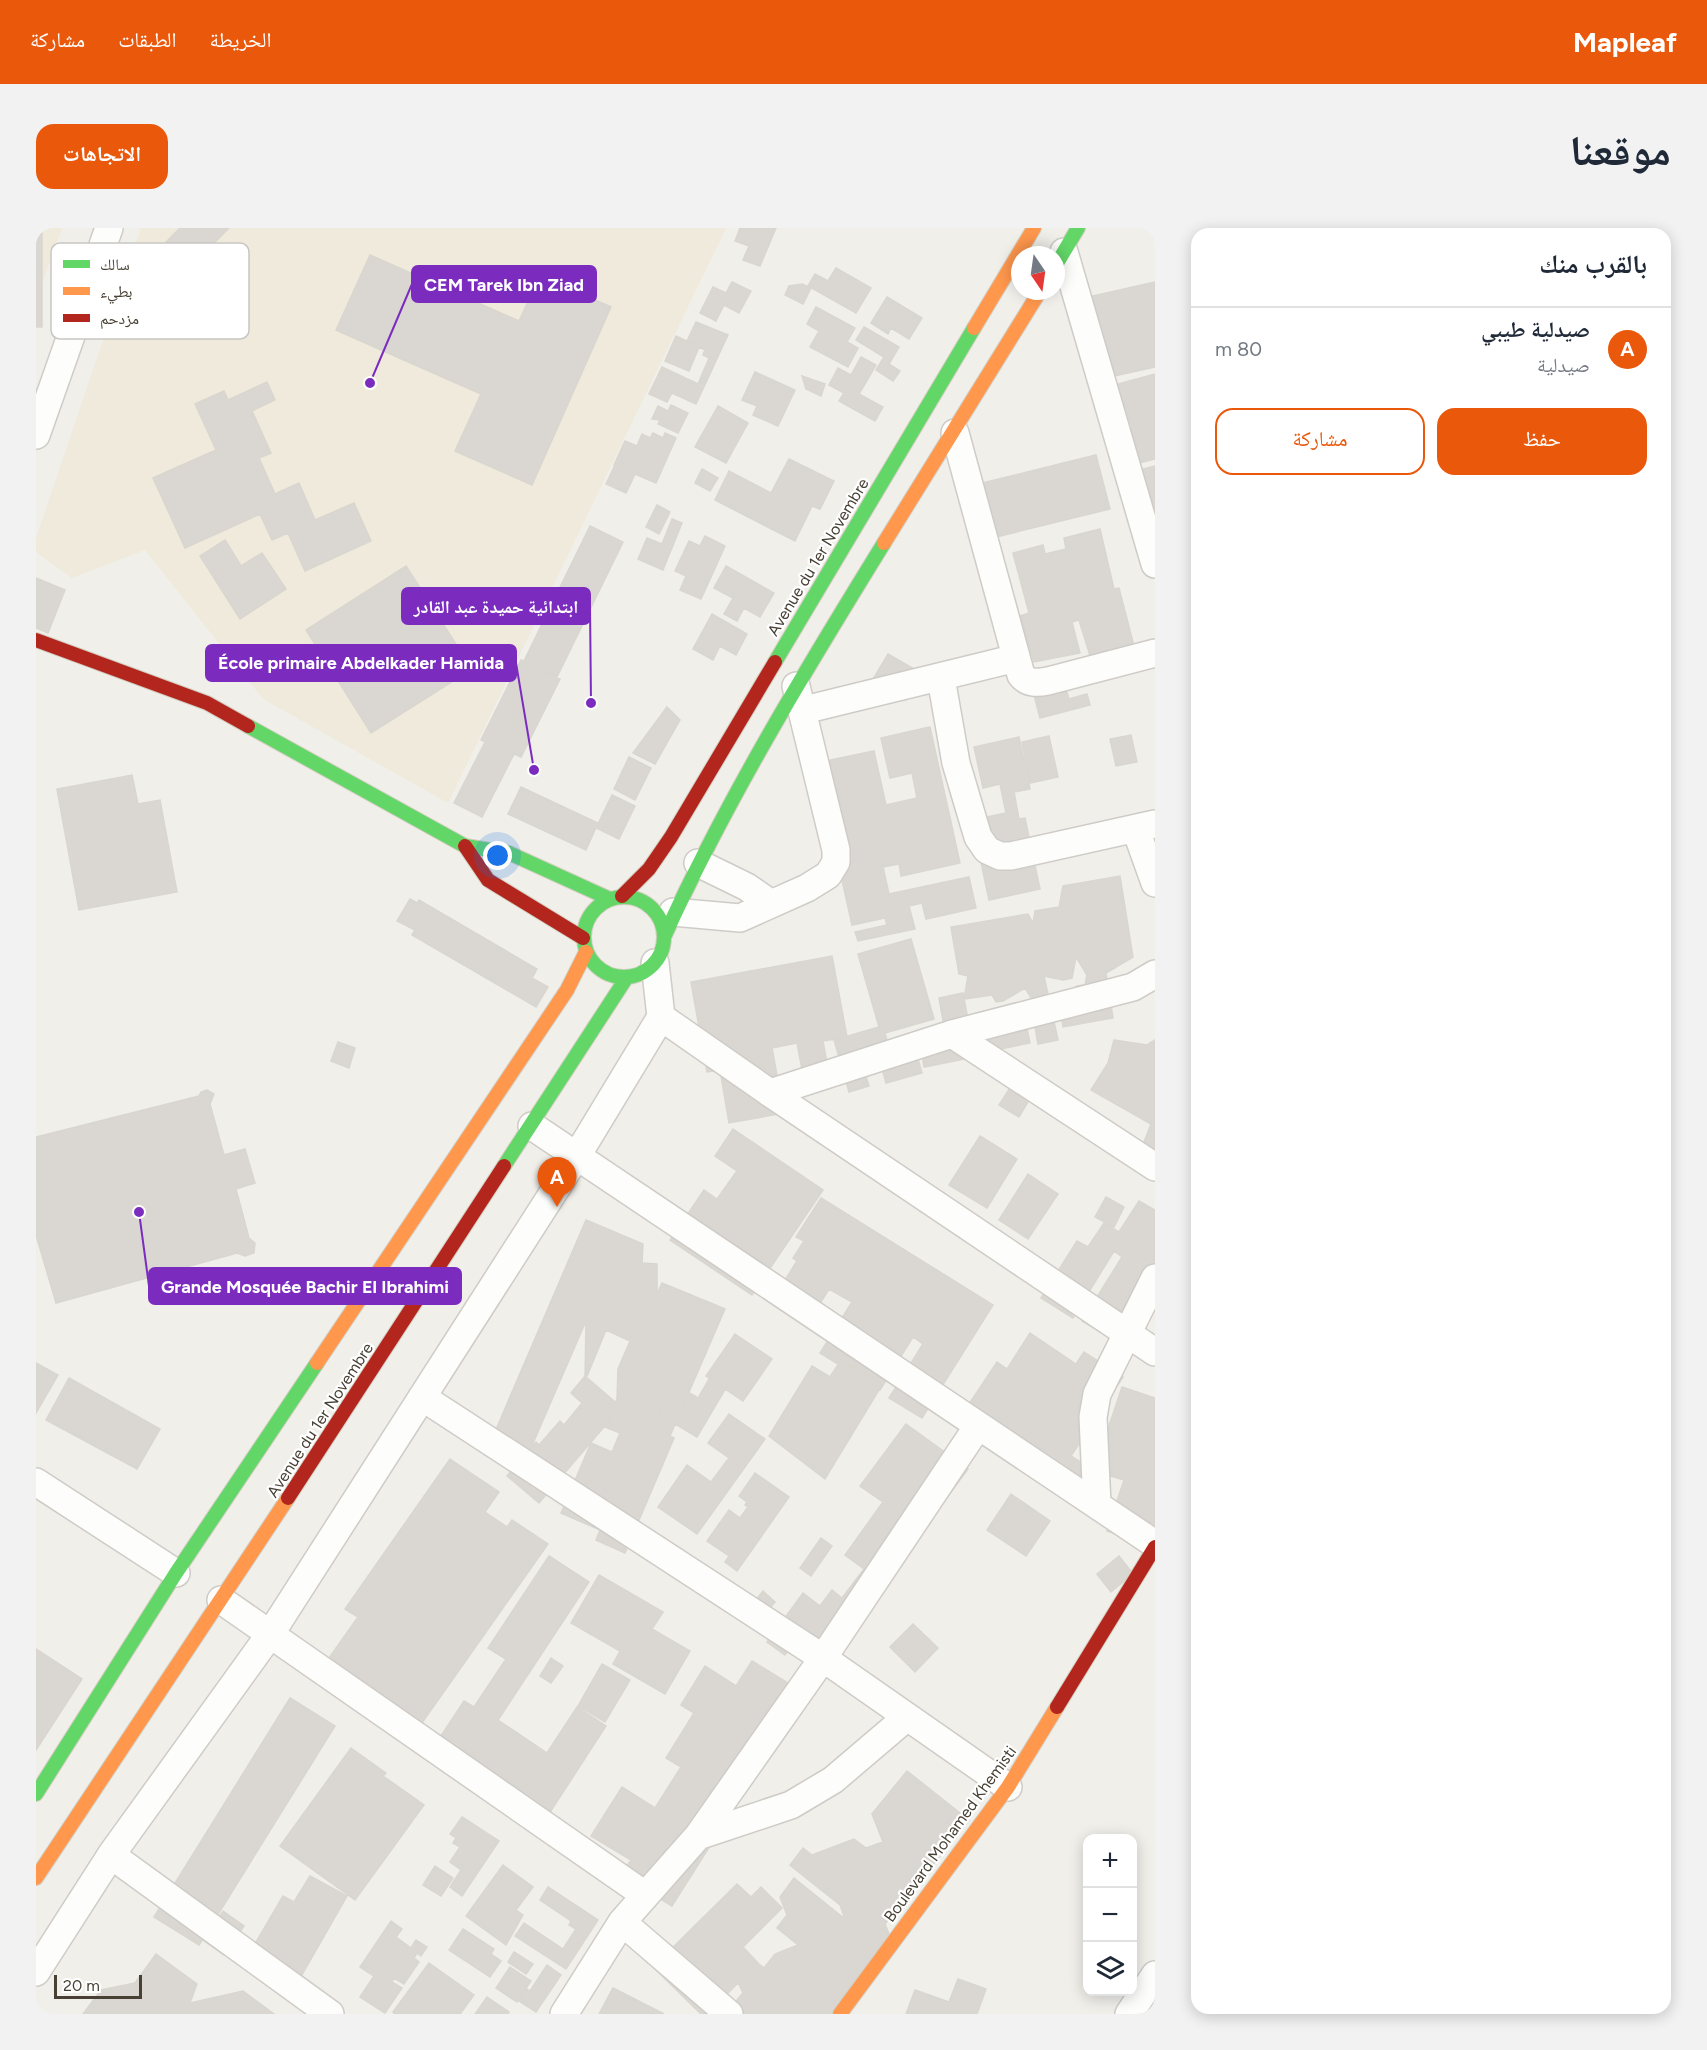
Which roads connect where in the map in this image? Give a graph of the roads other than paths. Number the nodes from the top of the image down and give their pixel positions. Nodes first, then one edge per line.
1 (109, 228) edge
2 (1034, 228) edge
3 (1078, 228) edge
4 (104, 243) edge
5 (1065, 250) edge
6 (1065, 274) edge
7 (1035, 300) edge
8 (70, 339) edge
9 (955, 433) junction
10 (36, 435) edge
11 (1155, 564) edge
12 (36, 640) edge
13 (1155, 653) edge
14 (1016, 658) junction
15 (941, 678) junction
16 (800, 698) junction
17 (1146, 827) edge
18 (465, 846) junction
19 (698, 863) junction
20 (1155, 883) edge
21 (616, 897) junction
22 (770, 903) junction
23 (669, 924) junction
24 (583, 938) junction
25 (586, 952) junction
26 (655, 963) junction
27 (1155, 974) edge
28 (627, 977) junction
29 (661, 1017) junction
30 (952, 1034) junction
31 (770, 1093) junction
32 (532, 1125) junction
33 (578, 1154) junction
34 (1155, 1167) edge
35 (1155, 1278) edge
36 (1128, 1334) junction
37 (1155, 1352) edge
38 (422, 1397) junction
39 (978, 1426) junction
40 (36, 1482) edge
41 (1097, 1505) junction
42 (1155, 1546) edge
43 (176, 1573) junction
44 (221, 1600) junction
45 (271, 1633) junction
46 (823, 1658) junction
47 (907, 1717) junction
48 (1008, 1787) junction
49 (36, 1794) edge
50 (698, 1836) junction
51 (111, 1855) junction
52 (36, 1878) edge
53 (645, 1895) junction
54 (622, 1922) junction
55 (36, 1972) edge
56 (1155, 1975) edge
57 (330, 2014) edge
58 (564, 2014) edge
59 (729, 2014) edge
60 (840, 2014) edge
61 (1129, 2014) edge

1 - 4 street
2 - 21 main road, Avenue du 1er Novembre
3 - 5 main road
6 - 11 street
7 - 9 main road
8 - 10 street
9 - 14 street
9 - 16 main road
12 - 18 main road
13 - 14 street
14 - 15 street
15 - 16 street
15 - 17 street
16 - 19 main road
16 - 22 street
17 - 20 street
18 - 21 main road
18 - 24 main road
19 - 22 street
19 - 23 main road
21 - 23 main road
21 - 24 main road
22 - 23 street
23 - 26 main road
24 - 25 main road
25 - 28 main road
25 - 43 main road, Avenue du 1er Novembre
26 - 28 main road
26 - 29 street
27 - 30 street
28 - 32 main road, Avenue du 1er Novembre
29 - 31 street
29 - 33 street
30 - 31 street
30 - 34 street
31 - 36 street
32 - 33 street
32 - 44 main road, Avenue du 1er Novembre
33 - 38 street
33 - 39 street
35 - 36 street
36 - 37 street
36 - 41 street
38 - 45 street
38 - 46 street
39 - 41 street
39 - 46 street
40 - 43 street
41 - 42 street
42 - 48 main road, Boulevard Mohamed Khemisti
43 - 49 main road, Avenue du 1er Novembre
44 - 45 street
44 - 52 main road, Avenue du 1er Novembre
45 - 51 street
45 - 53 street
46 - 47 street
46 - 50 street
47 - 48 street
47 - 50 street
48 - 60 main road, Boulevard Mohamed Khemisti
50 - 53 street
51 - 55 street
51 - 57 street
53 - 54 street
54 - 58 street
54 - 59 street
56 - 61 street

